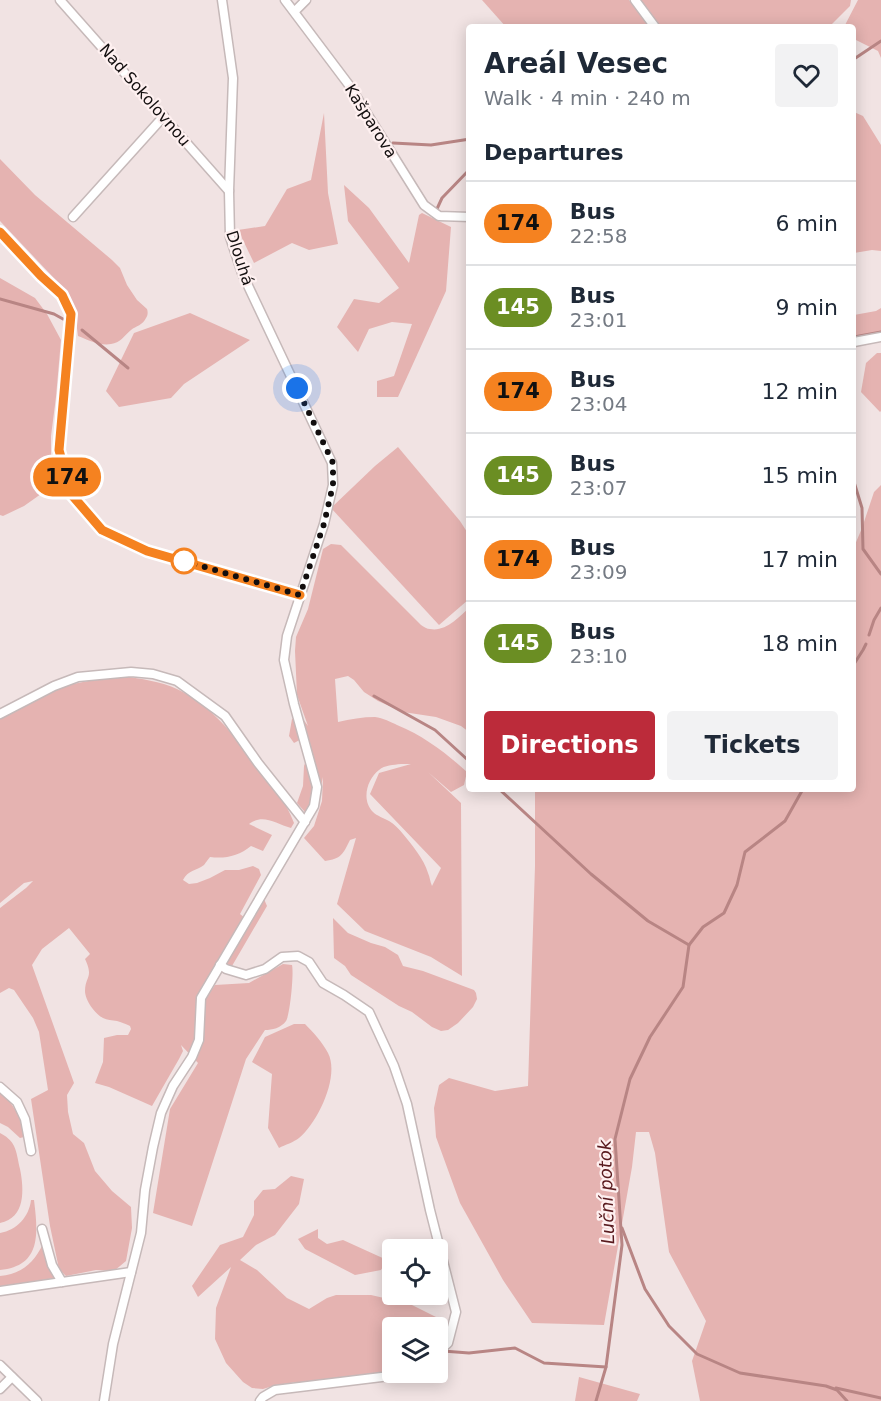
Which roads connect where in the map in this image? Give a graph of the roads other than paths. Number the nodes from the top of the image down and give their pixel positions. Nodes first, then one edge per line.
1 (222, 0) edge
2 (285, 0) edge
3 (306, 0) edge
4 (635, 0) edge
5 (66, 2) edge
6 (295, 11) junction
7 (653, 24) edge
8 (164, 116) junction
9 (229, 191) junction
10 (73, 217) dead end
11 (466, 217) edge
12 (0, 232) edge
13 (881, 337) edge
14 (856, 342) edge
15 (300, 595) junction
16 (0, 714) edge
17 (305, 822) junction
18 (220, 965) junction
19 (0, 1087) edge
20 (31, 1151) dead end
21 (42, 1229) dead end
22 (131, 1272) junction
23 (62, 1282) junction
24 (0, 1291) edge
25 (448, 1343) edge
26 (0, 1365) edge
27 (12, 1377) junction
28 (382, 1377) edge
29 (0, 1389) edge
30 (37, 1401) edge
31 (104, 1401) edge
32 (260, 1401) edge

1 - 9 street, Dlouhá
2 - 6 street, Kašparova
3 - 6 street
4 - 7 street
5 - 8 street, Nad Sokolovnou
6 - 11 street, Kašparova
8 - 9 street, Nad Sokolovnou
8 - 10 street
9 - 15 street, Dlouhá
12 - 15 street
13 - 14 street
15 - 17 street
16 - 17 street
17 - 18 street
18 - 22 street
18 - 25 street
19 - 20 street
21 - 23 street
22 - 23 street
22 - 31 street
23 - 24 street
26 - 27 street
27 - 29 street
27 - 30 street
28 - 32 street

